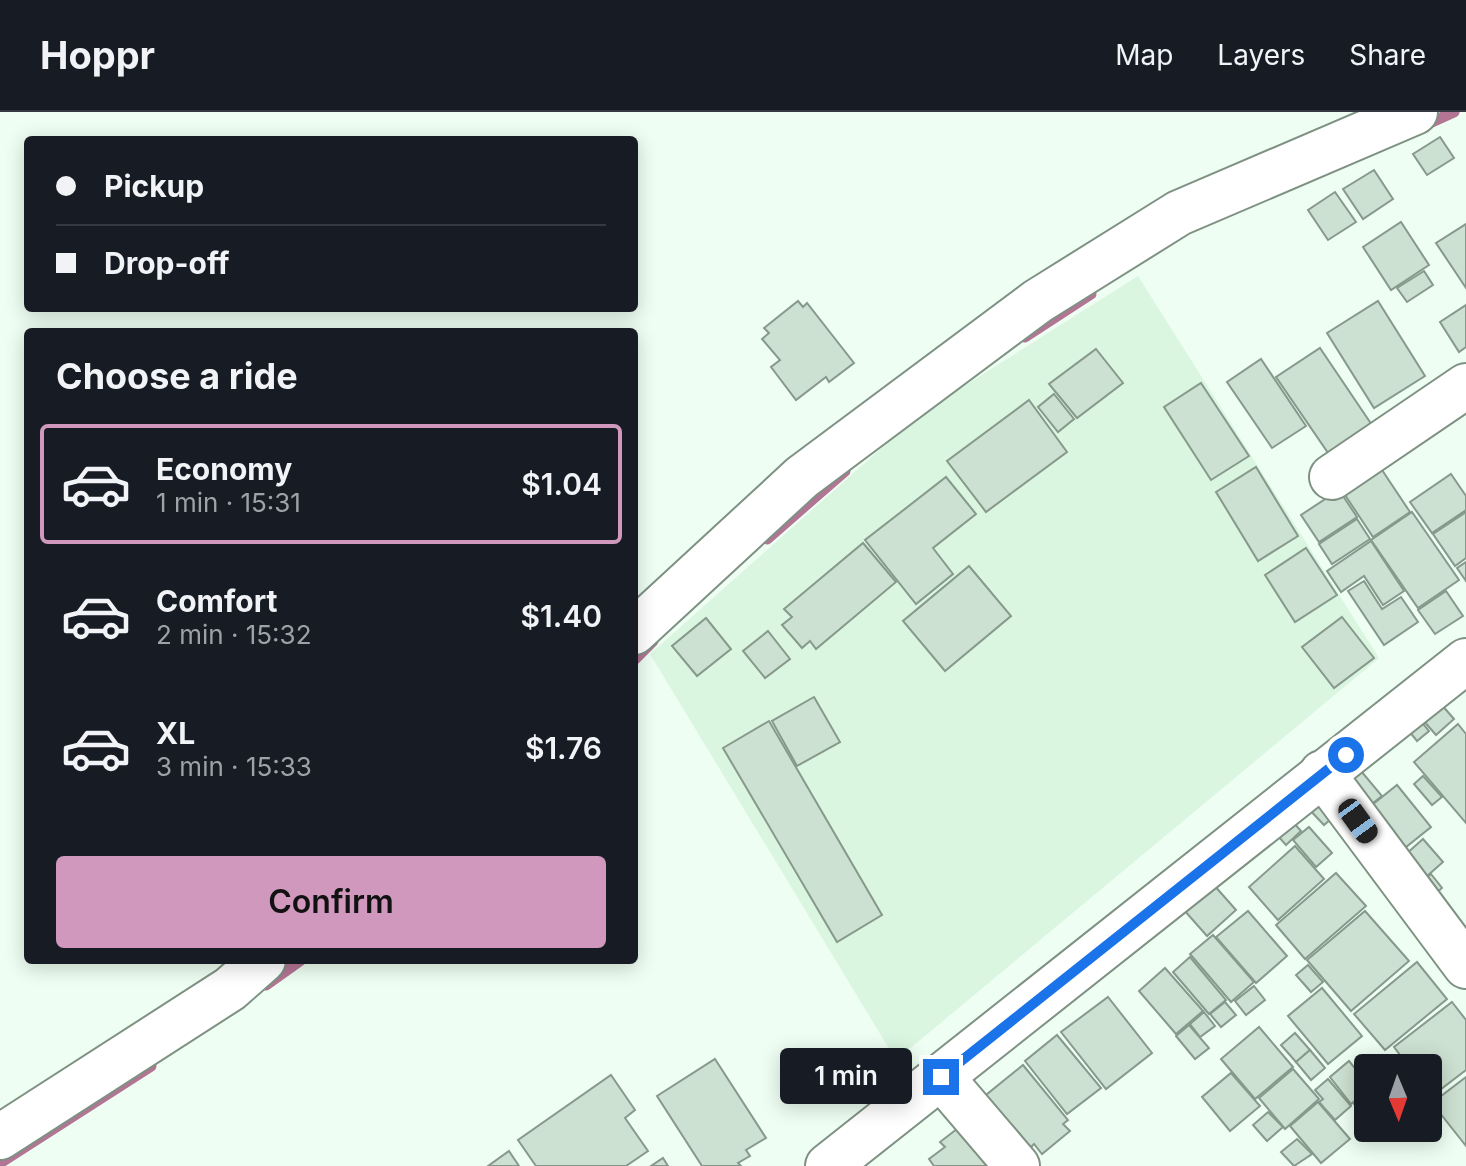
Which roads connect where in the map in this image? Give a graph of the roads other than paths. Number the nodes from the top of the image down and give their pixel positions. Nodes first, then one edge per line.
1 (1415, 112) edge
2 (1466, 386) edge
3 (1332, 477) dead end
4 (638, 628) edge
5 (1466, 661) edge
6 (1322, 773) junction
7 (258, 964) edge
8 (1466, 966) edge
9 (941, 1077) junction
10 (0, 1137) edge
11 (828, 1166) edge
12 (1017, 1166) edge

1 - 4 street
2 - 3 street
5 - 6 street
6 - 8 street
6 - 9 street
7 - 10 street
9 - 11 street
9 - 12 street

